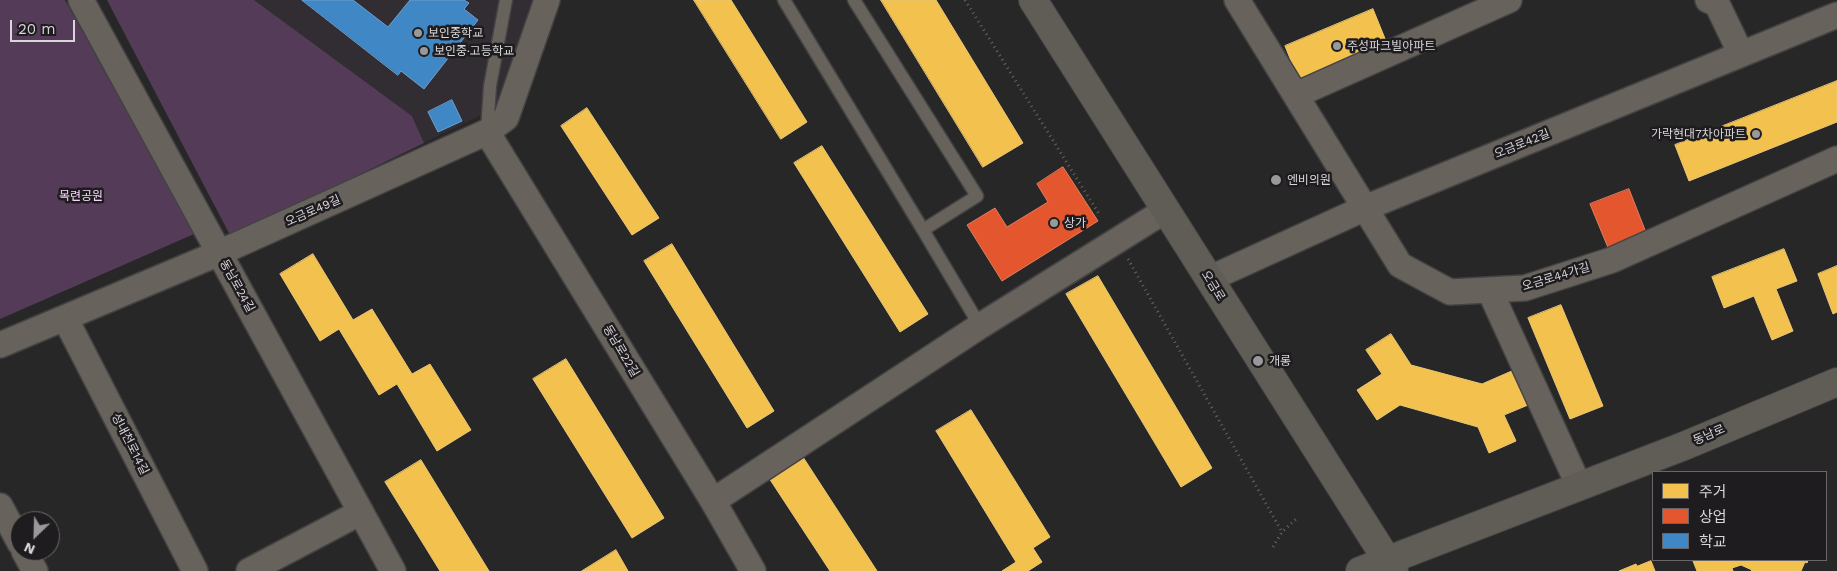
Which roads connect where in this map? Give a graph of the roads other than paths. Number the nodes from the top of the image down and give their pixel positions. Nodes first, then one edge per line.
1 (81, 0) edge
2 (506, 0) edge
3 (547, 0) edge
4 (784, 0) edge
5 (854, 0) edge
6 (1033, 0) edge
7 (1237, 0) edge
8 (1509, 0) edge
9 (1708, 0) edge
10 (1837, 15) edge
11 (1741, 54) junction
12 (1296, 95) junction
13 (487, 132) junction
14 (1837, 159) edge
15 (1365, 208) junction
16 (1166, 210) junction
17 (923, 230) junction
18 (219, 253) junction
19 (1209, 279) junction
20 (1490, 291) junction
21 (65, 318) junction
22 (980, 326) junction
23 (0, 345) edge
24 (1837, 382) edge
25 (1579, 486) junction
26 (713, 500) junction
27 (0, 506) edge
28 (361, 512) junction
29 (10, 524) edge
30 (1390, 565) edge
31 (195, 571) edge
32 (249, 571) edge
33 (393, 571) edge
34 (753, 571) edge
35 (1360, 571) edge

1 - 18 street, 동남로24길
2 - 13 lane
3 - 13 street, 오금로49길
4 - 17 lane
5 - 17 lane
6 - 16 main road, 오금로
7 - 12 street, 오금로44가길
8 - 12 street
9 - 11 street
10 - 11 street, 오금로42길
11 - 15 street, 오금로42길
12 - 15 street, 오금로44가길
13 - 18 street, 오금로49길
13 - 26 street, 동남로22길
14 - 20 street, 오금로44가길
15 - 19 street, 오금로42길
15 - 20 street, 오금로44가길
16 - 19 main road, 오금로
16 - 22 street
17 - 22 lane
18 - 21 street, 오금로49길
18 - 28 street, 동남로24길
19 - 30 main road, 오금로
20 - 25 street
21 - 23 street, 오금로49길
21 - 31 street, 성내천로14길
22 - 26 street
24 - 25 main road, 동남로
25 - 30 main road, 동남로
26 - 34 street, 동남로22길
27 - 29 street
28 - 32 street
28 - 33 street, 동남로24길
30 - 35 main road, 동남로

